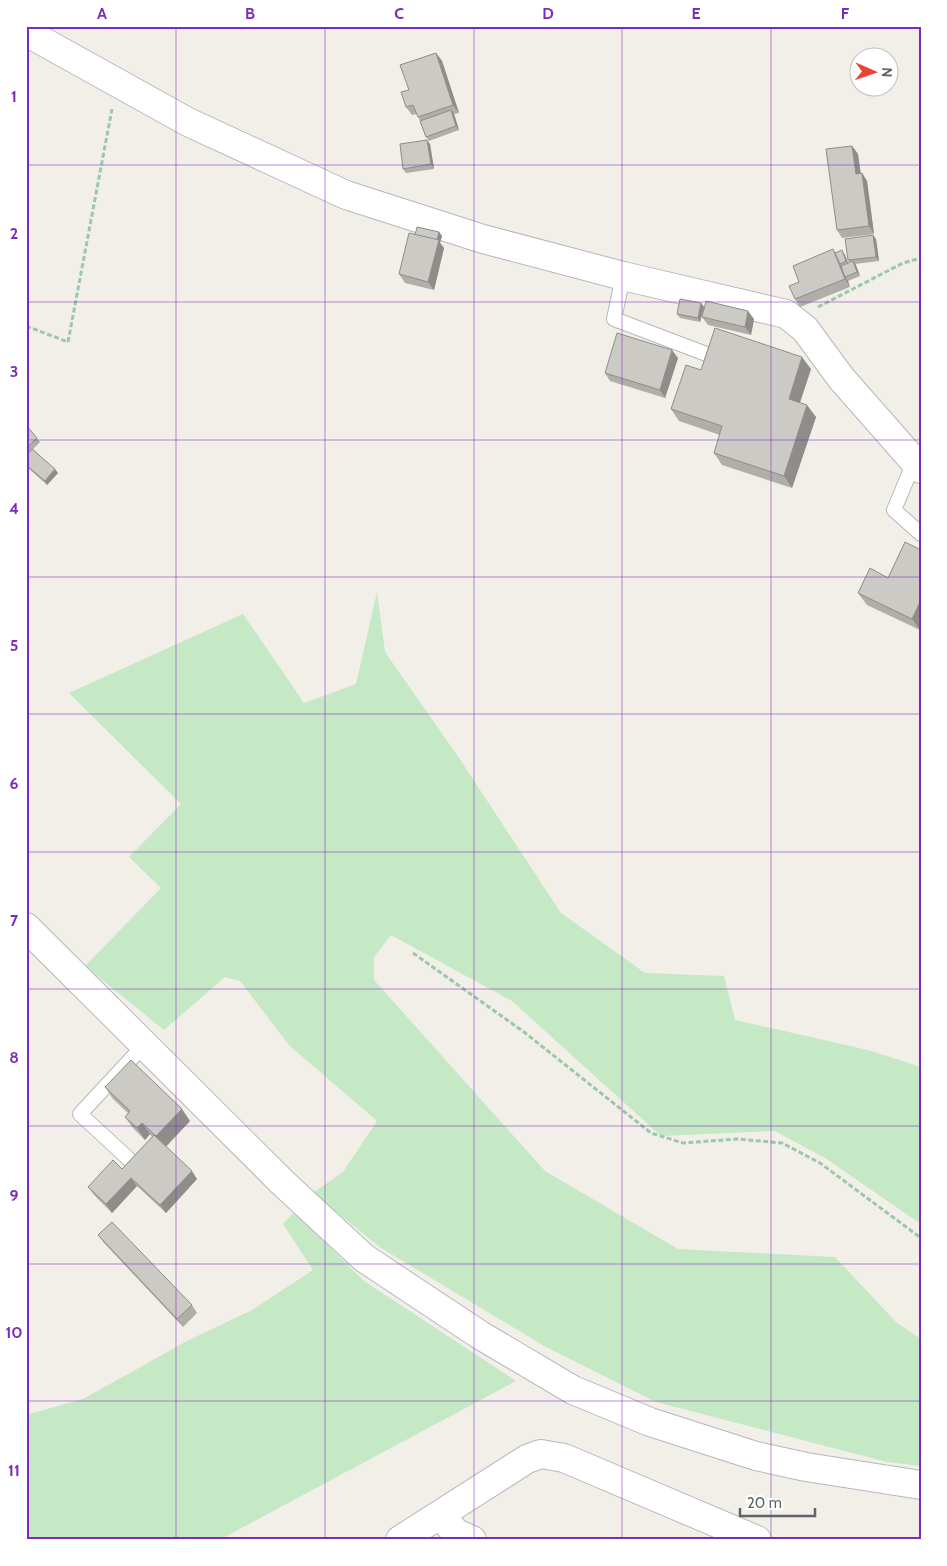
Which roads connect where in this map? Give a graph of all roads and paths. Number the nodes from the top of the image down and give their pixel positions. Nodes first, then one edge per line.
1 (26, 32) edge
2 (117, 84) junction
3 (921, 258) edge
4 (623, 276) junction
5 (795, 319) junction
6 (26, 326) edge
7 (709, 355) edge
8 (917, 466) edge
9 (921, 534) edge
10 (26, 927) edge
11 (413, 953) dead end
12 (145, 1044) junction
13 (133, 1163) edge
14 (921, 1238) edge
15 (921, 1485) edge
16 (440, 1515) junction
17 (400, 1540) edge
18 (472, 1540) edge
19 (757, 1540) edge

1 - 2 street
2 - 4 street
2 - 6 path
3 - 5 path
4 - 5 street
4 - 7 lane
5 - 8 street
8 - 9 lane
10 - 12 street
11 - 14 path
12 - 13 lane
12 - 15 street
16 - 17 street
16 - 18 street
16 - 19 street

